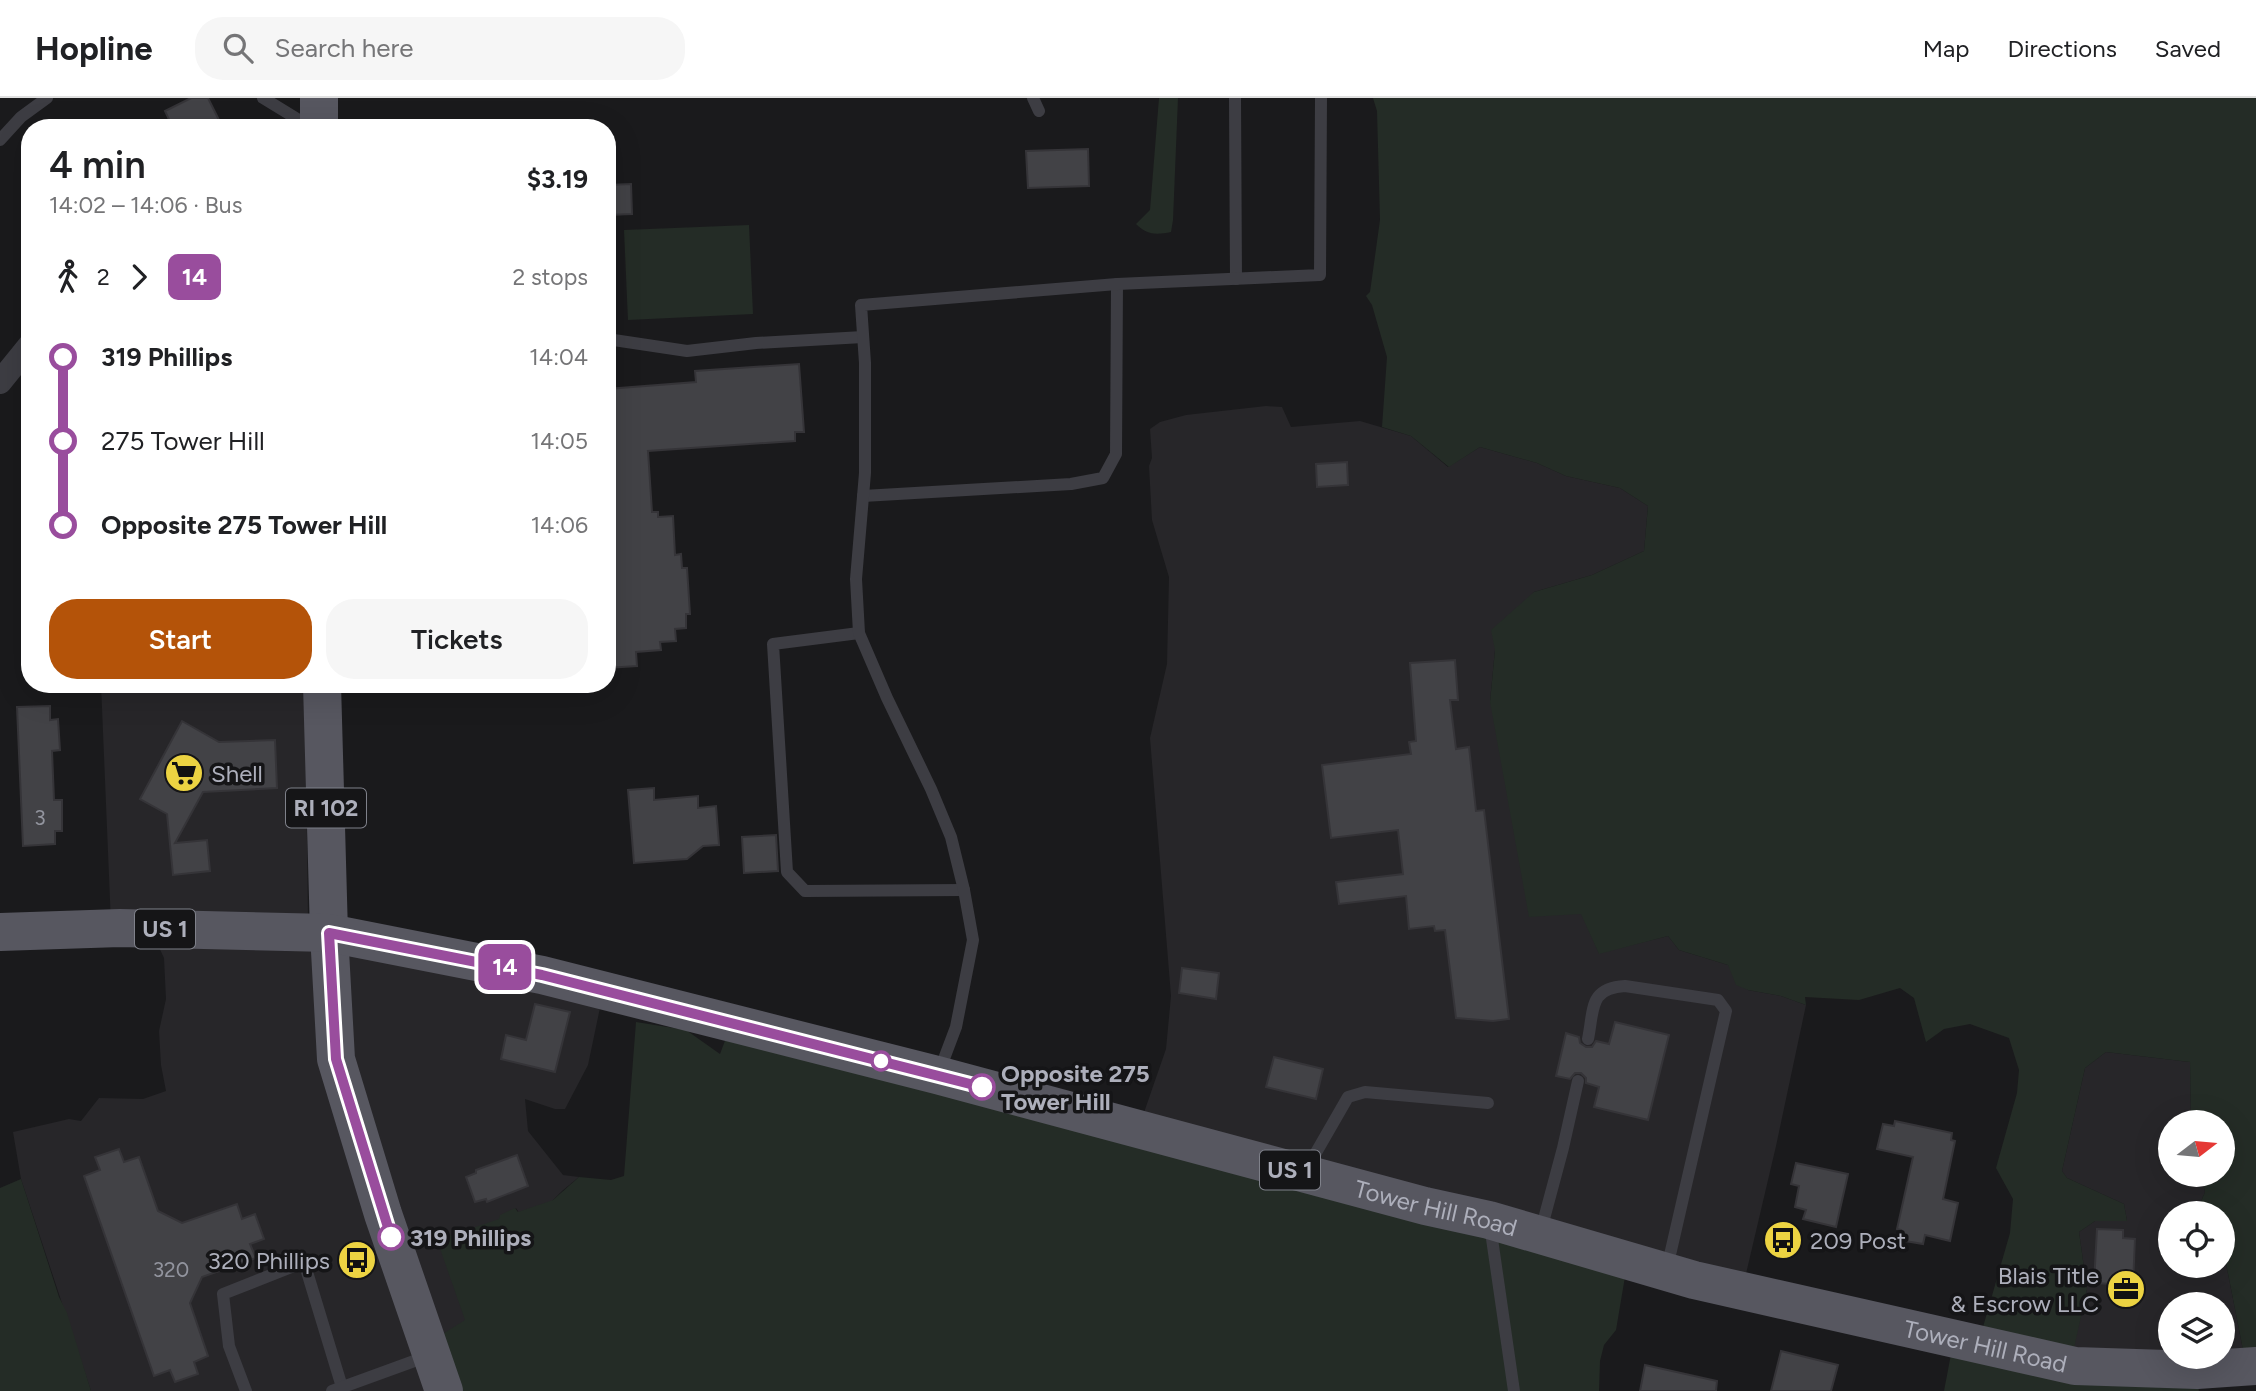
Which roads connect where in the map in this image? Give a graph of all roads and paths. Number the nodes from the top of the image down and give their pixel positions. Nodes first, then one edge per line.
1 (47, 98) edge
2 (263, 98) edge
3 (319, 98) edge
4 (1033, 98) edge
5 (1235, 98) edge
6 (1321, 98) edge
7 (1039, 111) dead end
8 (297, 119) edge
9 (319, 119) edge
10 (0, 140) edge
11 (1236, 279) junction
12 (1117, 284) junction
13 (863, 337) junction
14 (616, 340) edge
15 (21, 356) edge
16 (0, 382) edge
17 (863, 496) junction
18 (859, 633) junction
19 (322, 693) edge
20 (964, 890) junction
21 (0, 932) edge
22 (329, 933) junction
23 (1588, 1039) dead end
24 (937, 1075) junction
25 (1578, 1081) dead end
26 (1488, 1104) dead end
27 (1304, 1174) junction
28 (1489, 1220) junction
29 (1539, 1235) junction
30 (1667, 1272) junction
31 (431, 1354) junction
32 (2256, 1366) edge
33 (2197, 1380) edge
34 (337, 1389) edge
35 (246, 1391) edge
36 (444, 1391) edge
37 (1514, 1391) edge

1 - 10 lane
2 - 8 lane
3 - 9 main road
4 - 7 lane
5 - 11 lane
6 - 11 lane
11 - 12 lane
12 - 13 lane
12 - 17 lane
13 - 14 lane
13 - 17 lane
15 - 16 street
17 - 18 lane
18 - 20 lane
18 - 20 lane
19 - 22 main road, RI 102
20 - 24 lane
21 - 22 main road, Tower Hill Road / US 1
22 - 24 main road, Tower Hill Road / US 1
22 - 31 main road, RI 102
23 - 30 lane
24 - 27 main road, Tower Hill Road / US 1
25 - 29 lane
26 - 27 lane
27 - 28 main road, Tower Hill Road / US 1
28 - 29 main road, Tower Hill Road / US 1
28 - 37 lane
29 - 30 main road, Tower Hill Road / US 1
30 - 33 main road, Tower Hill Road / US 1
31 - 34 lane
31 - 36 main road, RI 102
32 - 33 main road, Tower Hill Road / US 1
34 - 35 lane

